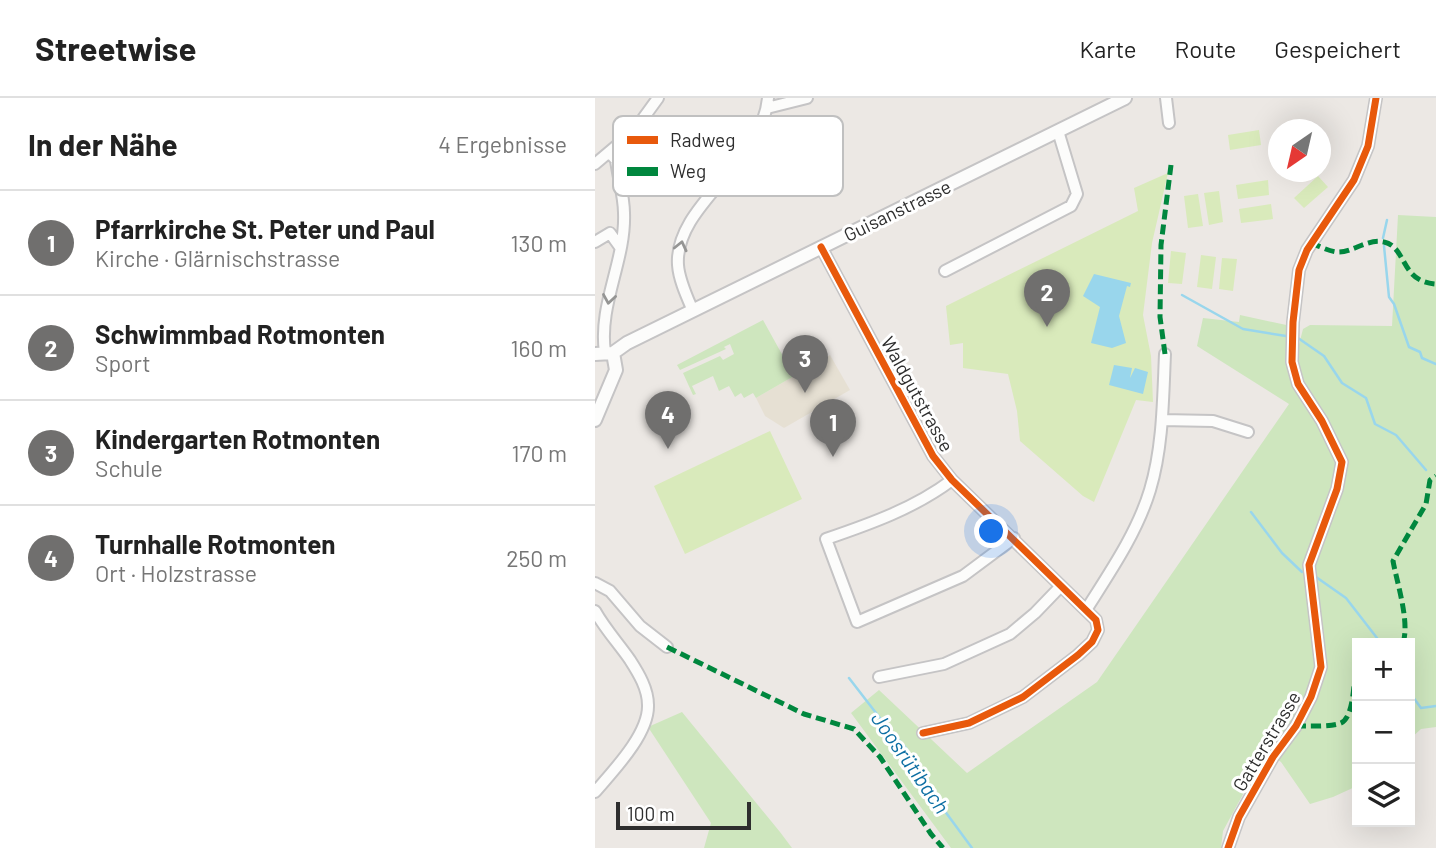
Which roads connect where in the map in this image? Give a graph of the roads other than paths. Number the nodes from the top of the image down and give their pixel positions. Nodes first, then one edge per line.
1 (659, 98) edge
2 (807, 98) edge
3 (1125, 98) edge
4 (1166, 98) edge
5 (1376, 98) edge
6 (767, 103) edge
7 (645, 116) edge
8 (1169, 123) dead end
9 (1058, 131) junction
10 (613, 150) edge
11 (610, 153) junction
12 (613, 157) edge
13 (595, 164) edge
14 (621, 196) edge
15 (710, 196) edge
16 (595, 242) edge
17 (620, 247) junction
18 (821, 247) junction
19 (945, 271) dead end
20 (692, 311) junction
21 (604, 353) edge
22 (1164, 355) dead end
23 (1162, 420) junction
24 (595, 421) edge
25 (1248, 432) dead end
26 (952, 480) junction
27 (1014, 538) junction
28 (595, 583) edge
29 (1061, 586) junction
30 (1086, 610) junction
31 (596, 616) edge
32 (667, 647) dead end
33 (879, 677) dead end
34 (923, 733) dead end
35 (595, 792) edge
36 (1228, 848) edge

1 - 7 street
2 - 6 street
3 - 9 street, Guisanstrasse
4 - 8 street
5 - 36 street, Gatterstrasse
9 - 18 street, Guisanstrasse
9 - 19 street
10 - 11 street
11 - 12 street
11 - 13 street
14 - 17 street
20 -> 15 street
16 - 17 street
17 -> 21 street
18 - 20 street, Guisanstrasse
18 - 26 street, Waldgutstrasse
20 - 21 street, Guisanstrasse
21 - 24 street
22 - 23 street
23 - 25 street
23 - 30 street
26 - 27 street, Waldgutstrasse
26 - 27 street
27 - 29 street, Waldgutstrasse
28 - 32 street
29 - 30 street, Waldgutstrasse
29 - 33 street
30 - 34 street
31 - 35 street

